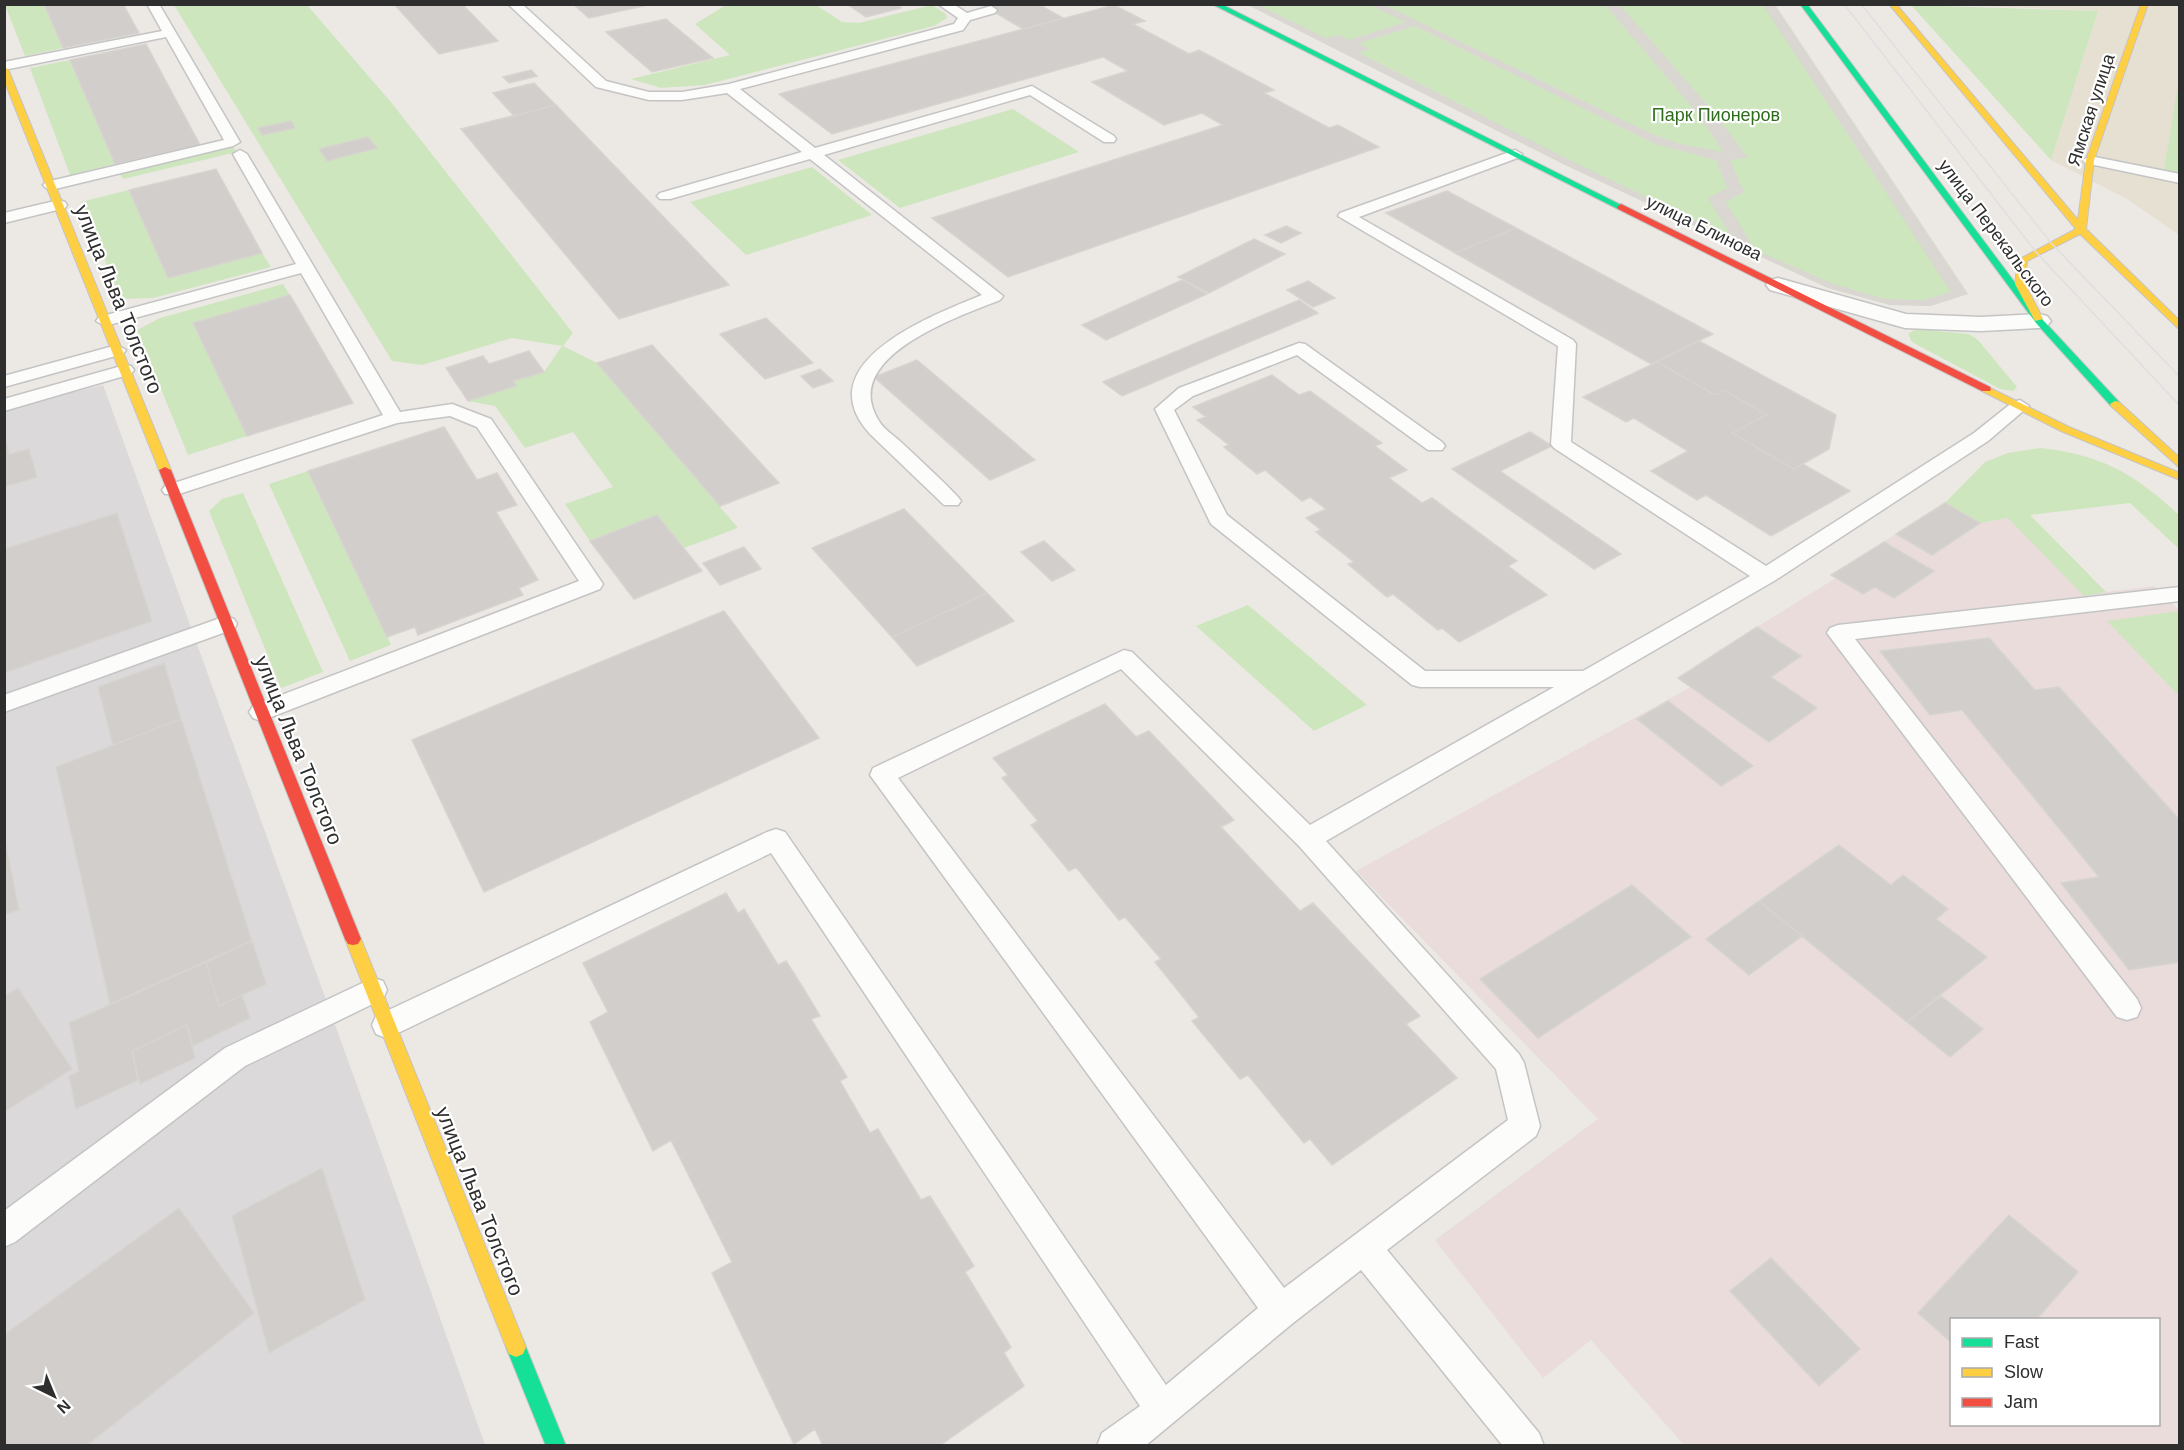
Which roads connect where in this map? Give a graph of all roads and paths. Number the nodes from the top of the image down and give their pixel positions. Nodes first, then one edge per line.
1 (153, 4) edge
2 (514, 4) edge
3 (944, 4) edge
4 (1215, 4) edge
5 (1803, 4) edge
6 (1892, 4) edge
7 (2145, 4) edge
8 (991, 10) dead end
9 (965, 17) junction
10 (169, 33) junction
11 (4, 68) edge
12 (730, 88) junction
13 (1109, 139) dead end
14 (240, 154) dead end
15 (814, 154) junction
16 (1515, 154) junction
17 (2090, 160) junction
18 (2180, 179) edge
19 (51, 185) junction
20 (665, 196) dead end
21 (59, 205) junction
22 (4, 218) edge
23 (2081, 230) junction
24 (306, 266) junction
25 (1778, 285) junction
26 (105, 321) junction
27 (2039, 321) junction
28 (2180, 327) edge
29 (117, 350) junction
30 (125, 370) junction
31 (4, 382) edge
32 (4, 405) edge
33 (2020, 406) junction
34 (394, 418) junction
35 (1435, 446) dead end
36 (2180, 465) edge
37 (2180, 477) edge
38 (172, 489) junction
39 (951, 501) dead end
40 (1766, 576) junction
41 (2180, 594) edge
42 (226, 624) junction
43 (1587, 679) junction
44 (4, 704) edge
45 (261, 712) junction
46 (1308, 839) junction
47 (373, 990) junction
48 (2127, 1008) dead end
49 (386, 1025) junction
50 (4, 1231) edge
51 (1364, 1248) junction
52 (1281, 1311) junction
53 (1163, 1410) junction
54 (556, 1446) edge
55 (1114, 1446) edge
56 (1526, 1446) edge

1 - 10 lane
2 - 12 lane
3 - 9 lane
4 - 16 street, улица Блинова
5 - 27 street, улица Перекальского
6 - 23 street
7 - 17 street, Ямская улица
8 - 9 lane
9 - 12 lane
10 - 11 lane
10 - 19 lane
11 - 19 street, улица Льва Толстого
12 - 15 lane
13 - 15 lane
14 - 24 lane
15 - 20 lane
15 - 39 lane
16 - 25 street, улица Блинова
16 - 40 lane
17 - 18 lane
17 - 23 street, Ямская улица
19 - 21 street, улица Льва Толстого
21 - 22 lane
21 - 26 street, улица Льва Толстого
23 - 27 street
23 - 28 street
24 - 26 lane
24 - 34 lane
25 - 27 street
25 - 33 street, улица Блинова
26 - 29 street, улица Льва Толстого
27 - 36 street, улица Перекальского
29 - 30 street, улица Льва Толстого
29 - 31 lane
30 - 32 lane
30 - 38 street, улица Льва Толстого
33 - 37 street, улица Блинова
33 - 40 lane
34 - 38 lane
34 - 45 lane
35 - 43 lane
38 - 42 street, улица Льва Толстого
40 - 43 lane
41 - 48 lane
42 - 44 lane
42 - 45 street, улица Льва Толстого
43 - 46 lane
45 - 47 street, улица Льва Толстого
46 - 51 lane
46 - 52 lane
47 - 49 street, улица Льва Толстого
47 - 50 lane
49 - 53 lane
49 - 54 street, улица Льва Толстого
51 - 52 lane
51 - 56 lane
52 - 53 lane
53 - 55 lane

